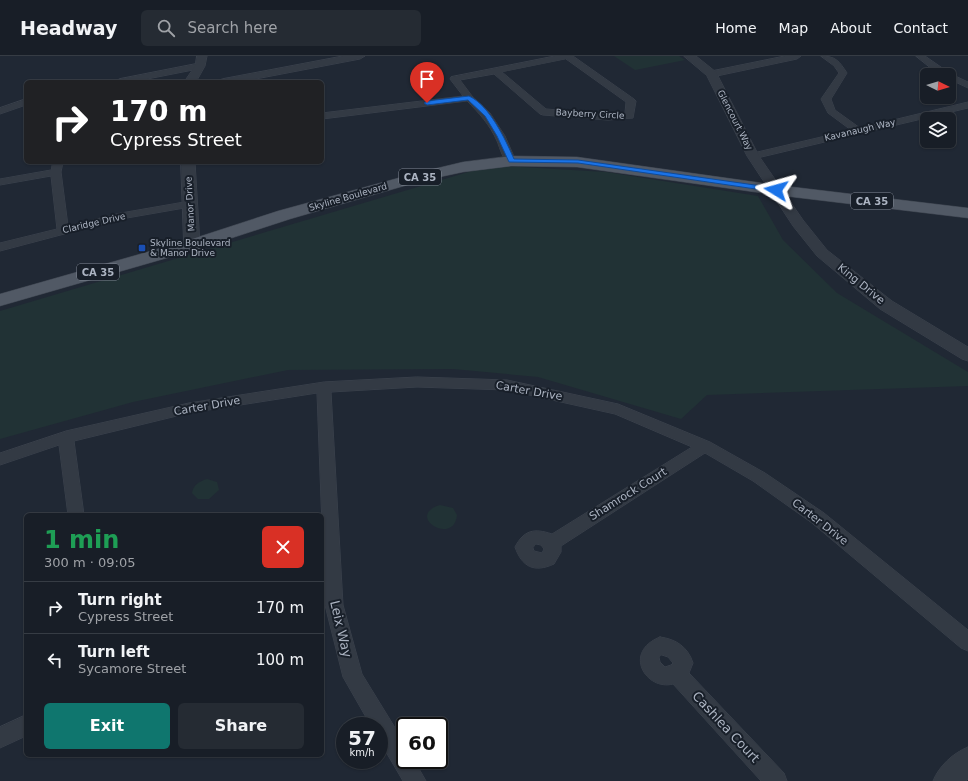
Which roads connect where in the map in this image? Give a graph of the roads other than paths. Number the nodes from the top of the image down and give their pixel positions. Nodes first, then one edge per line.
1 (360, 56) edge
2 (567, 56) edge
3 (689, 56) edge
4 (796, 56) edge
5 (826, 56) edge
6 (920, 56) edge
7 (201, 61) edge
8 (936, 68) edge
9 (496, 71) junction
10 (712, 74) junction
11 (956, 79) edge
12 (127, 80) edge
13 (191, 80) edge
14 (233, 80) edge
15 (968, 85) edge
16 (469, 98) junction
17 (24, 103) edge
18 (968, 105) edge
19 (0, 111) edge
20 (324, 116) edge
21 (857, 130) junction
22 (753, 156) junction
23 (511, 161) junction
24 (188, 164) edge
25 (57, 167) edge
26 (0, 182) edge
27 (776, 190) junction
28 (190, 204) junction
29 (968, 213) edge
30 (63, 230) junction
31 (192, 245) junction
32 (0, 247) edge
33 (0, 300) edge
34 (968, 355) edge
35 (324, 387) junction
36 (66, 437) junction
37 (705, 446) junction
38 (0, 458) edge
39 (76, 513) edge
40 (550, 543) dead end
41 (968, 642) edge
42 (677, 674) dead end
43 (24, 726) edge
44 (0, 738) edge
45 (968, 760) edge
46 (415, 781) edge
47 (776, 781) edge
48 (947, 781) edge

1 - 14 street
2 - 9 street
2 - 9 street, Bayberry Circle
3 - 10 street, Glencourt Way
4 - 10 street
5 - 21 street
6 - 8 street
7 - 12 street
7 - 13 street
9 - 16 street
10 - 22 street, Glencourt Way
11 - 15 street
16 - 20 street
16 - 23 street
17 - 19 street
18 - 21 street, Kavanaugh Way
21 - 22 street, Kavanaugh Way
22 - 27 street, Glencourt Way
23 - 27 main road, Skyline Boulevard / CA 35
23 - 31 main road, Skyline Boulevard / CA 35
24 - 28 street, Manor Drive
25 - 26 street
25 - 30 street
27 - 29 main road, Skyline Boulevard / CA 35
27 - 34 street, King Drive
28 - 30 street, Claridge Drive
28 - 31 street, Manor Drive
30 - 32 street, Claridge Drive
31 - 33 main road, Skyline Boulevard / CA 35
35 - 36 street, Carter Drive
35 - 37 street, Carter Drive
35 - 46 street, Leix Way
36 - 38 street, Carter Drive
36 - 39 street
37 - 40 street, Shamrock Court
37 - 41 street, Carter Drive
42 - 47 street, Cashlea Court
43 - 44 street
45 - 48 street

